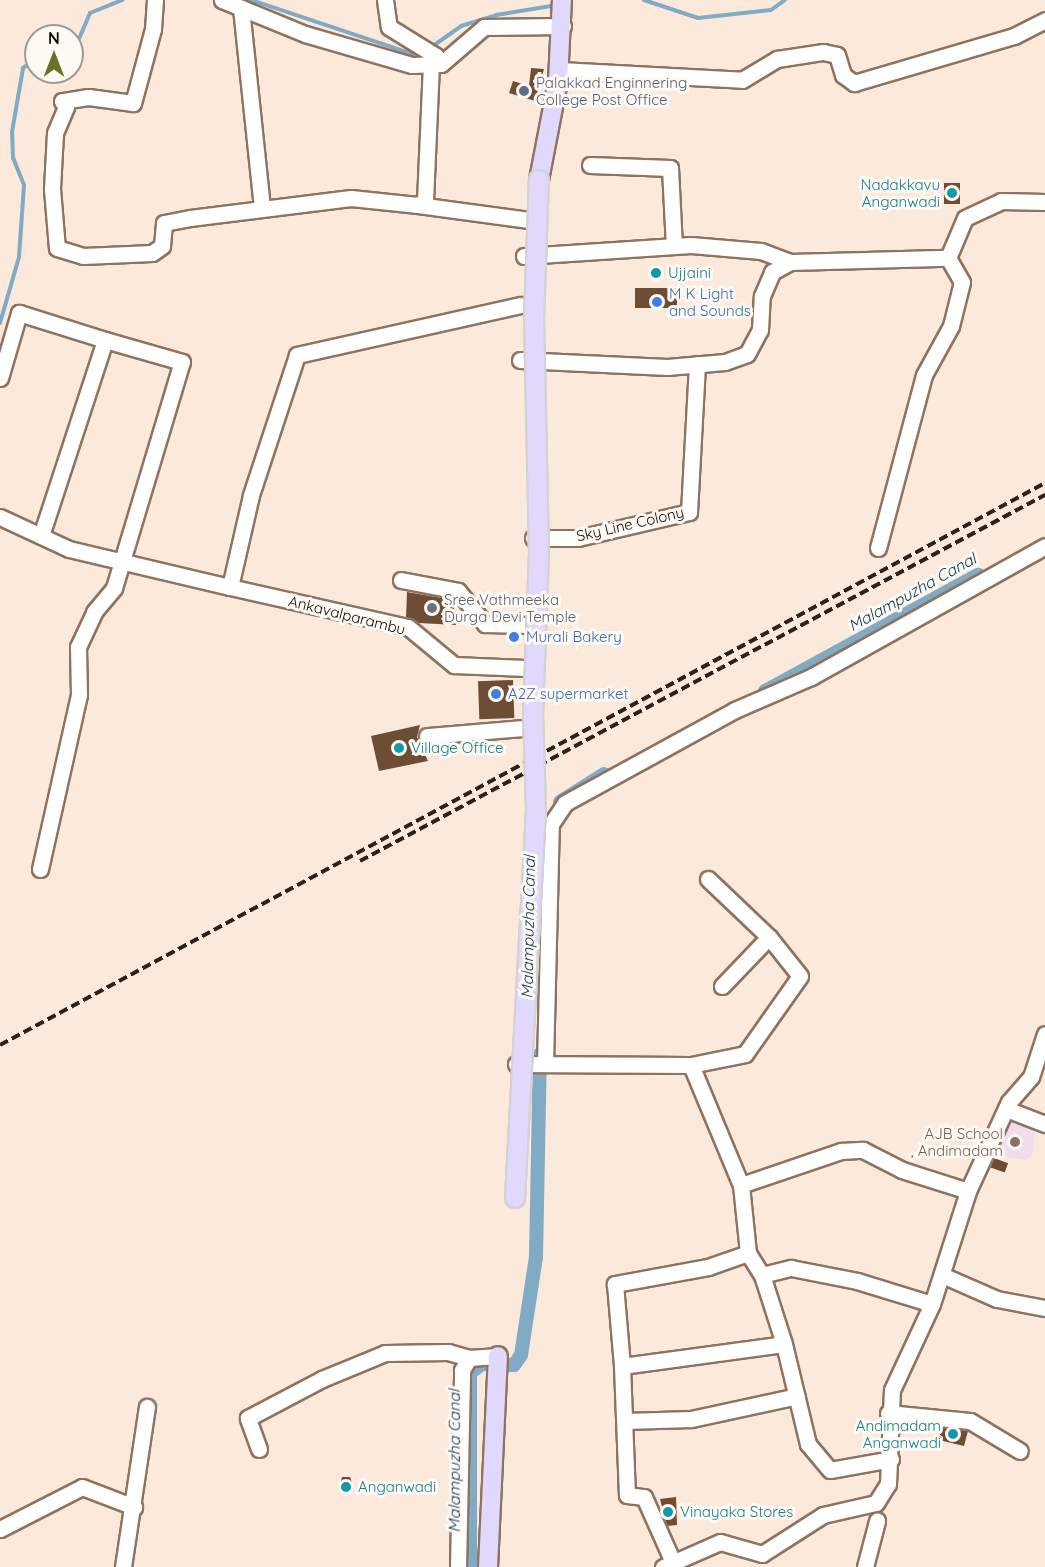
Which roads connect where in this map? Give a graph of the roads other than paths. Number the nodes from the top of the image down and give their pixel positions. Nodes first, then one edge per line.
1 (155, 0) edge
2 (222, 0) edge
3 (385, 0) edge
4 (241, 8) junction
5 (562, 12) edge
6 (1045, 20) edge
7 (436, 61) junction
8 (560, 70) junction
9 (590, 165) dead end
10 (1045, 202) edge
11 (418, 205) junction
12 (262, 208) junction
13 (529, 220) dead end
14 (674, 246) junction
15 (524, 256) dead end
16 (948, 258) junction
17 (790, 262) junction
18 (520, 305) dead end
19 (105, 340) junction
20 (520, 360) dead end
21 (697, 364) junction
22 (0, 378) edge
23 (0, 517) edge
24 (41, 536) junction
25 (533, 538) dead end
26 (1045, 546) edge
27 (878, 548) dead end
28 (123, 559) junction
29 (401, 580) dead end
30 (230, 587) junction
31 (528, 625) dead end
32 (525, 668) dead end
33 (522, 728) dead end
34 (426, 736) dead end
35 (550, 848) junction
36 (523, 853) dead end
37 (40, 869) dead end
38 (708, 879) dead end
39 (769, 937) junction
40 (722, 986) dead end
41 (1045, 1034) edge
42 (516, 1064) dead end
43 (542, 1064) junction
44 (691, 1065) junction
45 (1006, 1109) junction
46 (1045, 1124) edge
47 (741, 1185) junction
48 (968, 1191) junction
49 (515, 1198) dead end
50 (748, 1253) junction
51 (762, 1275) junction
52 (942, 1275) junction
53 (932, 1304) junction
54 (1045, 1308) edge
55 (784, 1344) junction
56 (469, 1358) junction
57 (497, 1364) joint
58 (622, 1366) junction
59 (797, 1396) junction
60 (147, 1407) dead end
61 (888, 1413) junction
62 (625, 1421) junction
63 (259, 1449) dead end
64 (1020, 1451) dead end
65 (891, 1459) junction
66 (134, 1507) junction
67 (877, 1521) dead end
68 (0, 1529) edge
69 (668, 1563) edge
70 (484, 1565) edge
71 (123, 1567) edge
72 (458, 1567) edge
73 (865, 1567) edge

1 - 12 street
2 - 4 street
3 - 7 street
4 - 7 street
4 - 12 street
5 - 7 street
5 - 8 main road
6 - 8 street
7 - 11 street
8 - 49 main road, bridge
9 - 14 street
10 - 16 street
11 - 12 street
11 - 13 street
14 - 15 street
14 - 17 street
16 - 17 street
16 - 27 street
17 - 21 street
18 - 30 street
19 - 22 street
19 - 24 street
19 - 28 street
20 - 21 street
21 - 25 street, Sky Line Colony
23 - 24 street, Ankavalparambu
24 - 28 street, Ankavalparambu
26 - 35 street
28 - 30 street, Ankavalparambu
28 - 37 street
29 - 31 street
30 - 32 street, Ankavalparambu
33 - 34 street
35 - 36 street
35 - 43 street
38 - 39 street
39 - 40 street
39 - 44 street
41 - 45 street
42 - 43 street
43 - 44 street
44 - 47 street
45 - 46 street
45 - 48 street
47 - 48 street
47 - 50 street
48 - 52 street
50 - 51 street
50 - 58 street
51 - 53 street
51 - 55 street
52 - 53 street
52 - 54 street
53 - 61 street
55 - 58 street
55 - 59 street
56 - 57 street
56 - 63 street
56 - 72 street
57 - 70 main road
58 - 62 street
59 - 62 street
59 - 65 street
60 - 66 street
61 - 64 street
61 - 65 street
62 - 69 street
65 - 69 street
66 - 68 street
66 - 71 street
67 - 73 street

